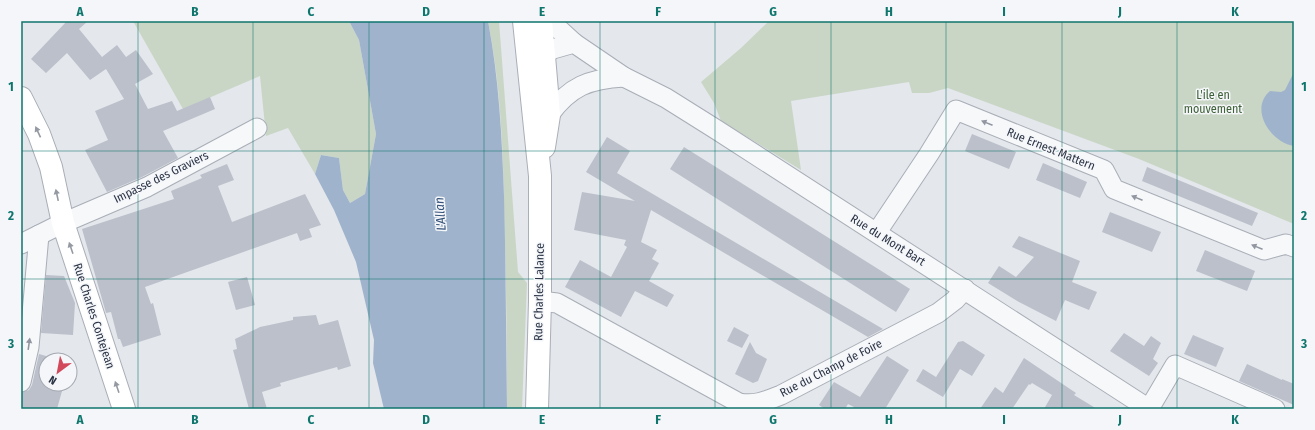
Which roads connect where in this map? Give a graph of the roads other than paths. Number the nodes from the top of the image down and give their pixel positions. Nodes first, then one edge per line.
1 (524, 21) edge
2 (541, 21) edge
3 (550, 21) edge
4 (580, 48) junction
5 (534, 65) junction
6 (624, 77) junction
7 (548, 89) junction
8 (575, 89) junction
9 (21, 98) edge
10 (549, 114) junction
11 (257, 128) dead end
12 (540, 176) junction
13 (63, 223) junction
14 (877, 232) junction
15 (39, 235) junction
16 (21, 244) edge
17 (1294, 247) edge
18 (965, 288) junction
19 (540, 301) junction
20 (21, 382) edge
21 (124, 409) edge
22 (537, 409) edge
23 (1149, 409) edge
24 (1275, 409) edge

1 - 5 main road, Rue Charles Lalance
2 - 5 main road, Rue Charles Lalance
3 - 4 street, Rue du Mont Bart
4 - 5 street
4 - 6 street, Rue du Mont Bart
4 - 8 street
5 - 7 main road, Rue Charles Lalance
5 - 12 main road, Rue Charles Lalance
6 - 8 street
6 - 14 street, Rue du Mont Bart
7 - 8 street
7 - 10 main road, Rue Charles Lalance
8 - 10 street
13 -> 9 main road, Rue Charles Contejean
10 - 12 main road, Rue Charles Lalance
11 - 13 street, Impasse des Graviers
12 - 19 main road, Rue Charles Lalance
13 - 15 street, Impasse des Graviers
21 -> 13 main road, Rue Charles Contejean
17 -> 14 street, Rue Ernest Mattern
14 - 18 street, Rue du Mont Bart
15 - 16 street, Impasse des Graviers
20 -> 15 street
18 - 19 street, Rue du Champ de Foire
18 - 23 street, Rue du Mont Bart
19 - 22 main road, Rue Charles Lalance
23 - 24 street

